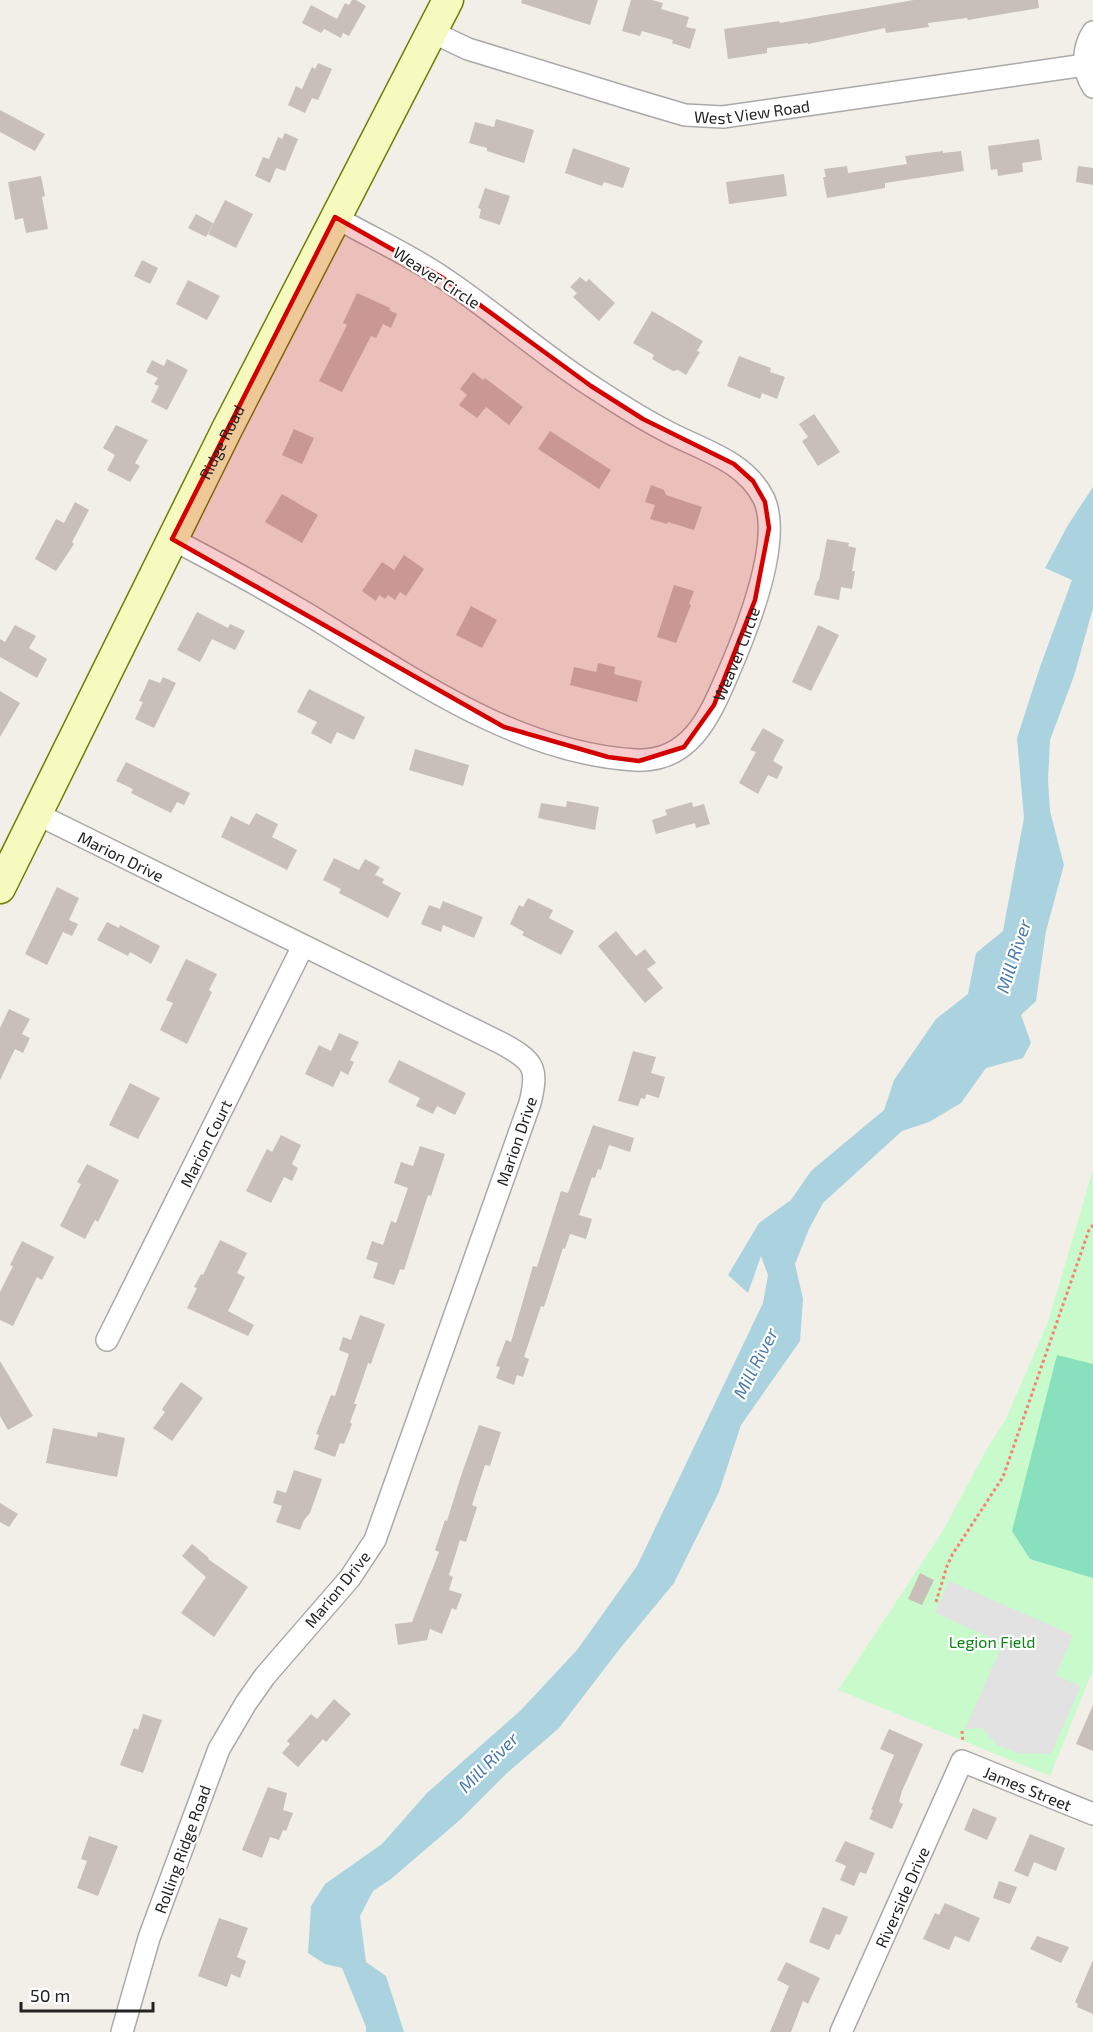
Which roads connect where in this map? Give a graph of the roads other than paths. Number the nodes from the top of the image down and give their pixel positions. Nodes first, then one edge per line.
1 (448, 0) edge
2 (432, 32) junction
3 (1093, 32) edge
4 (1085, 65) junction
5 (1093, 87) edge
6 (335, 217) junction
7 (172, 539) junction
8 (36, 814) junction
9 (0, 888) edge
10 (303, 946) junction
11 (107, 1340) dead end
12 (265, 1677) joint
13 (962, 1752) joint
14 (1093, 1814) edge
15 (122, 2032) edge
16 (841, 2032) edge

1 - 2 main road, Ridge Road
2 - 4 street, West View Road
2 - 6 main road, Ridge Road
3 - 4 street
4 - 5 street
6 - 7 main road, Ridge Road
6 - 7 street, Weaver Circle
7 - 8 main road, Ridge Road
8 - 9 main road, Ridge Road
8 - 10 street, Marion Drive
10 - 11 street, Marion Court
10 - 12 street, Marion Drive
12 - 15 street, Rolling Ridge Road
13 - 14 street, James Street
13 - 16 street, Riverside Drive

